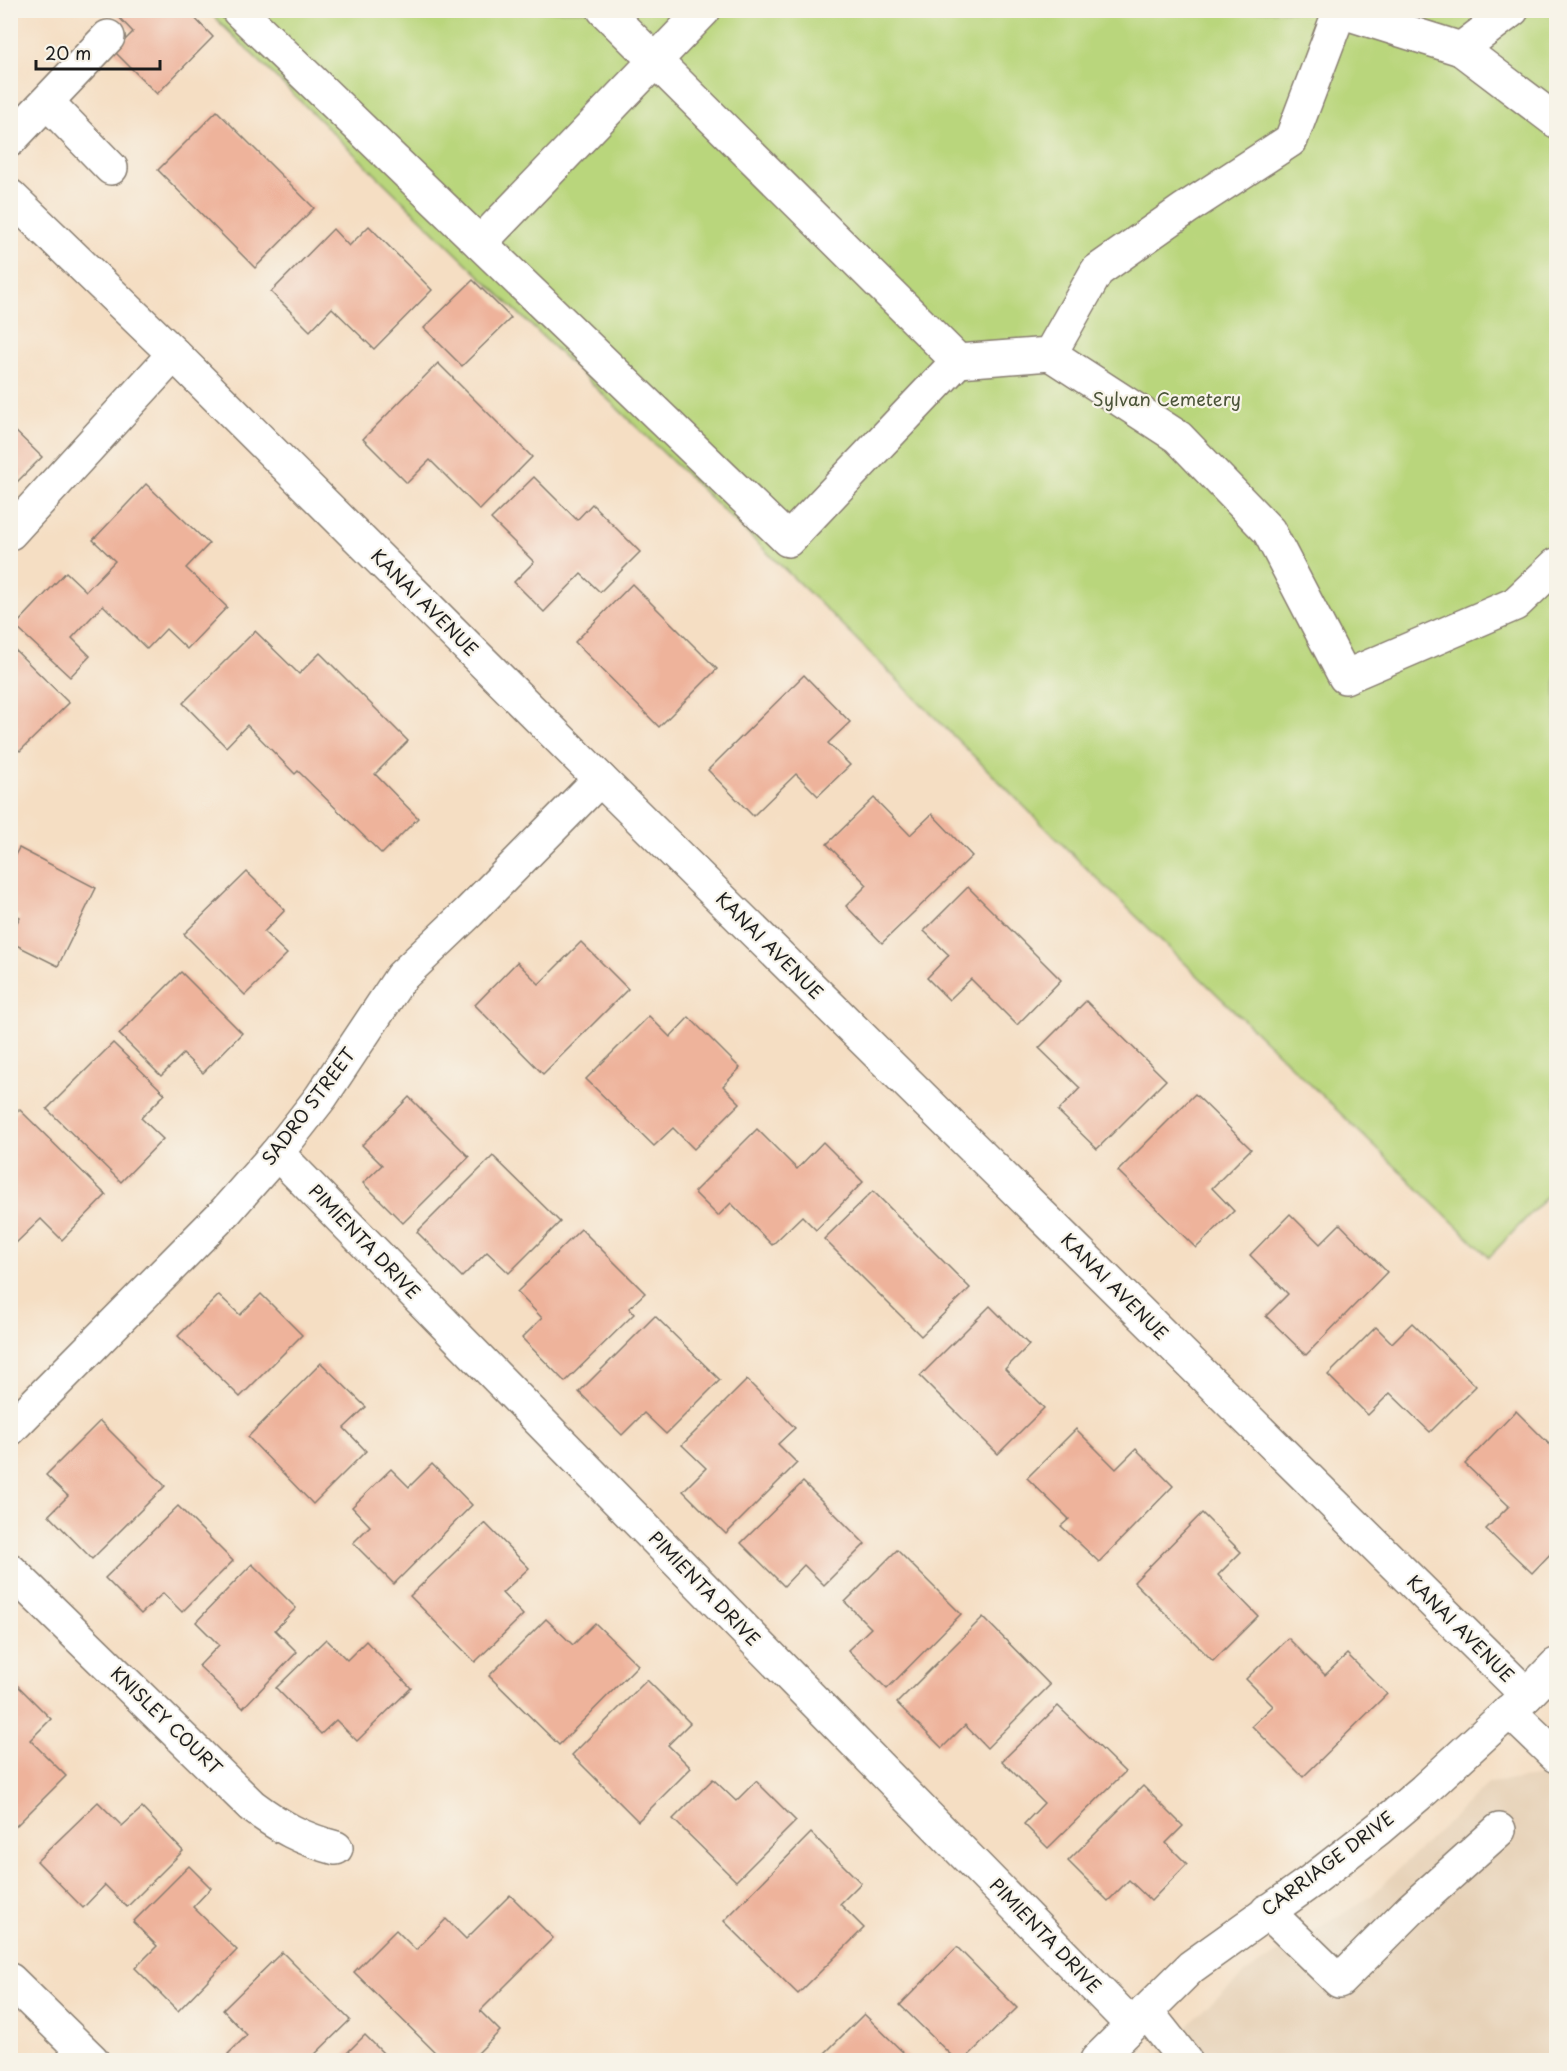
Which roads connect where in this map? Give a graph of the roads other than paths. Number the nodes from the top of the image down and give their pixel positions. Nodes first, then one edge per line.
1 (238, 10) edge
2 (604, 10) edge
3 (704, 10) edge
4 (1512, 10) edge
5 (1340, 11) edge
6 (108, 37) dead end
7 (1461, 50) junction
8 (655, 61) junction
9 (47, 102) junction
10 (1557, 121) edge
11 (10, 140) edge
12 (111, 168) dead end
13 (10, 196) edge
14 (480, 243) junction
15 (174, 354) junction
16 (1050, 354) junction
17 (958, 361) junction
18 (10, 533) edge
19 (1557, 564) edge
20 (600, 779) junction
21 (277, 1153) junction
22 (10, 1429) edge
23 (10, 1570) edge
24 (1540, 1685) edge
25 (1557, 1756) edge
26 (1499, 1830) dead end
27 (336, 1848) dead end
28 (1267, 1911) junction
29 (10, 1980) edge
30 (1139, 2018) junction
31 (92, 2061) edge
32 (1097, 2061) edge
33 (1185, 2061) edge

1 - 14 street
2 - 8 street
3 - 8 street
4 - 7 street
5 - 7 street
5 - 16 street
6 - 9 street
7 - 10 street
8 - 14 street
8 - 17 street
9 - 11 street
9 - 12 street
13 - 15 street, KANAI AVENUE
14 - 17 street
15 - 18 street
15 - 20 street, KANAI AVENUE
16 - 17 street
16 - 19 street
20 - 21 street, SADRO STREET
20 - 24 street, KANAI AVENUE
21 - 22 street, SADRO STREET
21 - 30 street, PIMIENTA DRIVE
23 - 27 street, KNISLEY COURT
24 - 25 street, KANAI AVENUE
24 - 28 street, CARRIAGE DRIVE
26 - 28 street
28 - 30 street, CARRIAGE DRIVE
29 - 31 street
30 - 32 street, CARRIAGE DRIVE
30 - 33 street, PIMIENTA DRIVE

